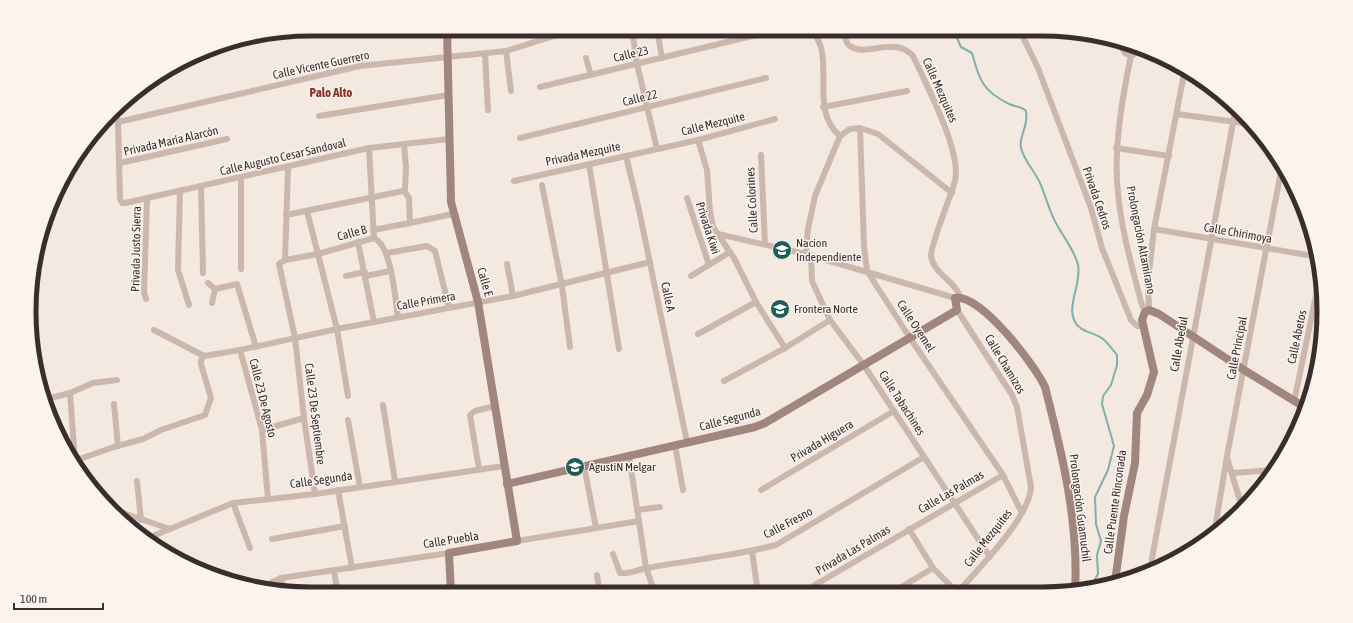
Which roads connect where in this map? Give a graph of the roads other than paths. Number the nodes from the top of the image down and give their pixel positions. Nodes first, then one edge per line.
1 (447, 36) edge
2 (554, 36) edge
3 (633, 36) edge
4 (658, 36) edge
5 (753, 36) edge
6 (816, 36) edge
7 (845, 36) edge
8 (1022, 36) edge
9 (1122, 48) edge
10 (506, 51) junction
11 (1136, 53) edge
12 (485, 54) junction
13 (1131, 56) junction
14 (447, 58) junction
15 (586, 58) dead end
16 (662, 58) junction
17 (637, 64) junction
18 (591, 75) junction
19 (1184, 76) edge
20 (766, 78) dead end
21 (540, 87) dead end
22 (511, 91) dead end
23 (907, 91) dead end
24 (448, 95) junction
25 (647, 107) junction
26 (823, 107) junction
27 (488, 110) dead end
28 (1177, 114) junction
29 (1234, 115) edge
30 (319, 116) dead end
31 (117, 117) edge
32 (775, 119) dead end
33 (1233, 121) junction
34 (118, 122) junction
35 (1241, 122) edge
36 (860, 128) junction
37 (840, 136) junction
38 (520, 138) dead end
39 (227, 139) dead end
40 (449, 139) junction
41 (698, 140) junction
42 (404, 144) junction
43 (369, 148) junction
44 (1116, 148) junction
45 (657, 149) junction
46 (761, 155) dead end
47 (626, 156) junction
48 (1169, 156) junction
49 (120, 163) junction
50 (589, 164) junction
51 (288, 167) junction
52 (1280, 175) edge
53 (241, 177) junction
54 (514, 181) dead end
55 (542, 185) dead end
56 (201, 186) junction
57 (404, 191) junction
58 (180, 192) junction
59 (952, 193) junction
60 (372, 197) junction
61 (687, 198) dead end
62 (147, 200) junction
63 (307, 210) junction
64 (453, 214) junction
65 (286, 215) junction
66 (410, 222) junction
67 (1154, 229) junction
68 (373, 230) junction
69 (718, 234) junction
70 (374, 238) junction
71 (1210, 239) junction
72 (358, 242) junction
73 (765, 244) junction
74 (1267, 249) junction
75 (730, 252) junction
76 (387, 253) junction
77 (318, 254) junction
78 (809, 255) junction
79 (1312, 256) edge
80 (285, 260) junction
81 (650, 262) junction
82 (507, 264) dead end
83 (709, 265) junction
84 (242, 269) dead end
85 (390, 271) junction
86 (867, 271) junction
87 (607, 272) junction
88 (203, 273) dead end
89 (366, 274) junction
90 (346, 276) dead end
91 (691, 276) dead end
92 (208, 283) dead end
93 (561, 284) junction
94 (215, 289) junction
95 (1316, 295) edge
96 (513, 296) junction
97 (958, 298) junction
98 (146, 299) dead end
99 (478, 302) junction
100 (756, 302) junction
101 (212, 303) dead end
102 (189, 305) dead end
103 (449, 307) junction
104 (957, 310) junction
105 (1147, 311) junction
106 (398, 317) junction
107 (830, 320) junction
108 (374, 322) junction
109 (1143, 326) junction
110 (337, 329) junction
111 (154, 330) dead end
112 (698, 334) dead end
113 (1192, 336) junction
114 (295, 338) junction
115 (910, 338) junction
116 (256, 347) junction
117 (570, 347) dead end
118 (785, 348) junction
119 (619, 349) dead end
120 (240, 350) junction
121 (204, 356) junction
122 (863, 364) junction
123 (1244, 370) junction
124 (117, 380) dead end
125 (724, 381) dead end
126 (70, 393) junction
127 (348, 396) dead end
128 (50, 398) edge
129 (1294, 402) junction
130 (114, 404) dead end
131 (383, 405) dead end
132 (1300, 405) edge
133 (495, 406) junction
134 (894, 411) junction
135 (304, 418) junction
136 (348, 420) dead end
137 (262, 430) junction
138 (687, 442) junction
139 (675, 445) junction
140 (118, 446) junction
141 (74, 451) edge
142 (629, 455) junction
143 (1226, 456) junction
144 (924, 457) junction
145 (79, 460) edge
146 (504, 466) junction
147 (584, 466) junction
148 (479, 469) junction
149 (1267, 470) edge
150 (1232, 473) junction
151 (1003, 475) junction
152 (137, 481) dead end
153 (395, 481) junction
154 (507, 484) junction
155 (360, 487) junction
156 (338, 490) junction
157 (683, 490) dead end
158 (761, 490) dead end
159 (315, 494) junction
160 (1030, 494) joint
161 (268, 499) junction
162 (1240, 502) edge
163 (233, 503) junction
164 (955, 503) junction
165 (660, 507) dead end
166 (637, 510) junction
167 (1022, 513) junction
168 (127, 516) edge
169 (141, 520) junction
170 (639, 521) junction
171 (1216, 525) edge
172 (345, 526) junction
173 (596, 528) junction
174 (909, 529) junction
175 (170, 530) junction
176 (152, 536) edge
177 (272, 539) dead end
178 (517, 541) junction
179 (250, 548) dead end
180 (752, 551) junction
181 (449, 553) junction
182 (613, 554) dead end
183 (990, 556) junction
184 (1152, 564) edge
185 (352, 568) junction
186 (646, 568) junction
187 (933, 568) junction
188 (334, 570) junction
189 (596, 575) dead end
190 (1116, 577) edge
191 (281, 578) junction
192 (269, 584) edge
193 (283, 585) edge
194 (1075, 585) edge
195 (337, 587) edge
196 (451, 587) edge
197 (599, 587) edge
198 (653, 587) edge
199 (757, 587) edge
200 (811, 587) edge
201 (901, 587) edge
202 (953, 587) edge
203 (962, 587) edge

1 - 14 street, Calle E
2 - 10 street, Calle Vicente Guerrero
3 - 17 street
4 - 16 street
5 - 16 street, Calle 23
6 - 26 street
7 - 59 street, Calle Mezquites
8 - 109 street, Privada Cedros
9 - 13 street
10 - 12 street, Calle Vicente Guerrero
10 - 22 street
11 - 13 street
12 - 14 street, Calle Vicente Guerrero
12 - 27 street
13 - 44 street, Prolongación Altamirano
14 - 24 street, Calle E
14 - 34 street, Calle Vicente Guerrero
15 - 18 street
16 - 17 street, Calle 23
17 - 18 street, Calle 23
17 - 25 street
18 - 21 street, Calle 23
19 - 28 street, Calle Puente Rinconada
20 - 25 street, Calle 22
23 - 26 street
24 - 30 street
24 - 40 street, Calle E
25 - 38 street, Calle 22
25 - 45 street
26 - 37 street
28 - 33 street
28 - 48 street, Calle Puente Rinconada
29 - 33 street, Calle Abedul
31 - 34 street
32 - 41 street, Calle Mezquite
33 - 35 street
33 - 71 street, Calle Abedul
34 - 49 street
36 - 37 street
36 - 59 street
36 - 86 street, Calle Oyemel
37 - 78 street, Calle Tabachines
39 - 49 street, Privada María Alarcón
40 - 42 street, Calle Augusto Cesar Sandoval
40 - 64 street, Calle E
41 - 45 street, Calle Mezquite
41 - 69 street
42 - 43 street, Calle Augusto Cesar Sandoval
42 - 57 street
43 - 51 street, Calle Augusto Cesar Sandoval
43 - 60 street
44 - 48 street
44 - 105 street, Prolongación Altamirano
45 - 47 street, Privada Mezquite
46 - 73 street, Calle Colorines
47 - 50 street, Privada Mezquite
47 - 81 street, Calle A
48 - 67 street, Calle Puente Rinconada
49 - 62 street, Calle Augusto Cesar Sandoval
50 - 54 street, Privada Mezquite
50 - 87 street
51 - 53 street, Calle Augusto Cesar Sandoval
51 - 65 street
52 - 74 street, Calle Principal
53 - 56 street, Calle Augusto Cesar Sandoval
53 - 84 street
55 - 93 street
56 - 58 street, Calle Augusto Cesar Sandoval
56 - 88 street
57 - 60 street
57 - 66 street
58 - 62 street, Calle Augusto Cesar Sandoval
58 - 102 street
59 - 97 street, Calle Mezquites
60 - 63 street
60 - 68 street
61 - 83 street, Privada Kiwi
62 - 98 street, Privada Justo Sierra
63 - 65 street
63 - 77 street
64 - 66 street
64 - 99 street, Calle E
65 - 80 street
66 - 68 street
67 - 71 street, Calle Chirimoya
67 - 105 street, Calle Puente Rinconada
68 - 70 street
69 - 73 street
69 - 75 street
70 - 72 street, Calle B
70 - 76 street, Calle B
71 - 74 street, Calle Chirimoya
71 - 113 street, Calle Abedul
72 - 77 street, Calle B
72 - 89 street
73 - 78 street
74 - 79 street, Calle Chirimoya
74 - 123 street, Calle Principal
75 - 83 street
75 - 100 street
76 - 85 street
76 - 103 street
77 - 80 street, Calle B
77 - 110 street
78 - 86 street
78 - 107 street, Calle Tabachines
80 - 114 street, Calle 23 De Septiembre
81 - 87 street, Calle Primera
81 - 138 street, Calle A
82 - 96 street
83 - 91 street
85 - 89 street
85 - 106 street
86 - 97 street
86 - 115 street, Calle Oyemel
87 - 93 street, Calle Primera
87 - 119 street
89 - 90 street
89 - 108 street
92 - 94 street
93 - 96 street, Calle Primera
93 - 117 street
94 - 101 street
94 - 116 street
95 - 129 street, Calle Abetos
96 - 99 street, Calle Primera
97 - 104 street, Calle Chamizos
97 - 194 street, Prolongación Guamuchil
99 - 103 street, Calle Primera
99 - 133 street, Calle E
100 - 112 street
100 - 118 street
103 - 106 street, Calle Primera
104 - 115 street, Calle Segunda
104 - 160 street, Calle Chamizos
105 - 109 street, Calle Puente Rinconada
105 - 113 street, Prolongación Altamirano
106 - 108 street, Calle Primera
107 - 118 street
107 - 122 street, Calle Tabachines
108 - 110 street, Calle Primera
109 - 190 street, Calle Puente Rinconada
110 - 114 street, Calle Primera
110 - 127 street
111 - 121 street
113 - 123 street, Prolongación Altamirano
113 - 184 street, Calle Abedul
114 - 116 street, Calle Primera
114 - 135 street, Calle 23 De Septiembre
115 - 122 street, Calle Segunda
115 - 151 street, Calle Oyemel
116 - 120 street, Calle Primera
118 - 125 street
120 - 121 street, Calle Primera
120 - 137 street, Calle 23 De Agosto
121 - 140 street
122 - 134 street, Calle Tabachines
122 - 138 street, Calle Segunda
123 - 129 street, Prolongación Altamirano
123 - 143 street, Calle Principal
124 - 126 street
126 - 128 street
126 - 141 street
129 - 132 street, Prolongación Altamirano
130 - 140 street
131 - 153 street
133 - 146 street, Calle E
133 - 148 street
134 - 144 street, Calle Tabachines
134 - 158 street, Privada Higuera
135 - 137 street
135 - 159 street, Calle 23 De Septiembre
136 - 155 street
137 - 161 street, Calle 23 De Agosto
138 - 139 street, Calle Segunda
139 - 142 street, Calle Segunda
139 - 157 street
140 - 145 street
142 - 147 street, Calle Segunda
142 - 166 street
143 - 150 street
143 - 171 street, Calle Principal
144 - 164 street, Calle Tabachines
144 - 180 street, Calle Fresno
146 - 148 street, Calle Segunda
146 - 154 street, Calle E
147 - 154 street, Calle Segunda
147 - 173 street
148 - 153 street, Calle Segunda
149 - 150 street
150 - 162 street
151 - 164 street, Calle Las Palmas
151 - 167 street, Calle Oyemel
152 - 169 street
153 - 155 street, Calle Segunda
154 - 178 street, Calle E
155 - 156 street, Calle Segunda
156 - 159 street, Calle Segunda
156 - 172 street
159 - 161 street, Calle Segunda
160 - 167 street, Calle Mezquites
161 - 163 street, Calle Segunda
163 - 175 street, Calle Segunda
163 - 179 street
164 - 174 street, Calle Las Palmas
164 - 183 street, Calle Tabachines
165 - 166 street
166 - 170 street
167 - 183 street, Calle Mezquites
168 - 169 street
169 - 175 street
170 - 173 street, Calle Puebla
170 - 186 street
172 - 177 street
172 - 185 street
173 - 178 street, Calle Puebla
174 - 187 street
174 - 200 street, Privada Las Palmas
175 - 176 street, Calle Segunda
178 - 181 street, Calle Puebla
180 - 186 street, Calle Fresno
180 - 199 street
181 - 185 street, Calle Puebla
181 - 196 street
182 - 186 street, Calle Fresno
183 - 203 street, Calle Mezquites
185 - 188 street, Calle Puebla
186 - 198 street
187 - 201 street
187 - 202 street
188 - 191 street, Calle Puebla
188 - 195 street
189 - 197 street
191 - 192 street, Calle Puebla
191 - 193 street

